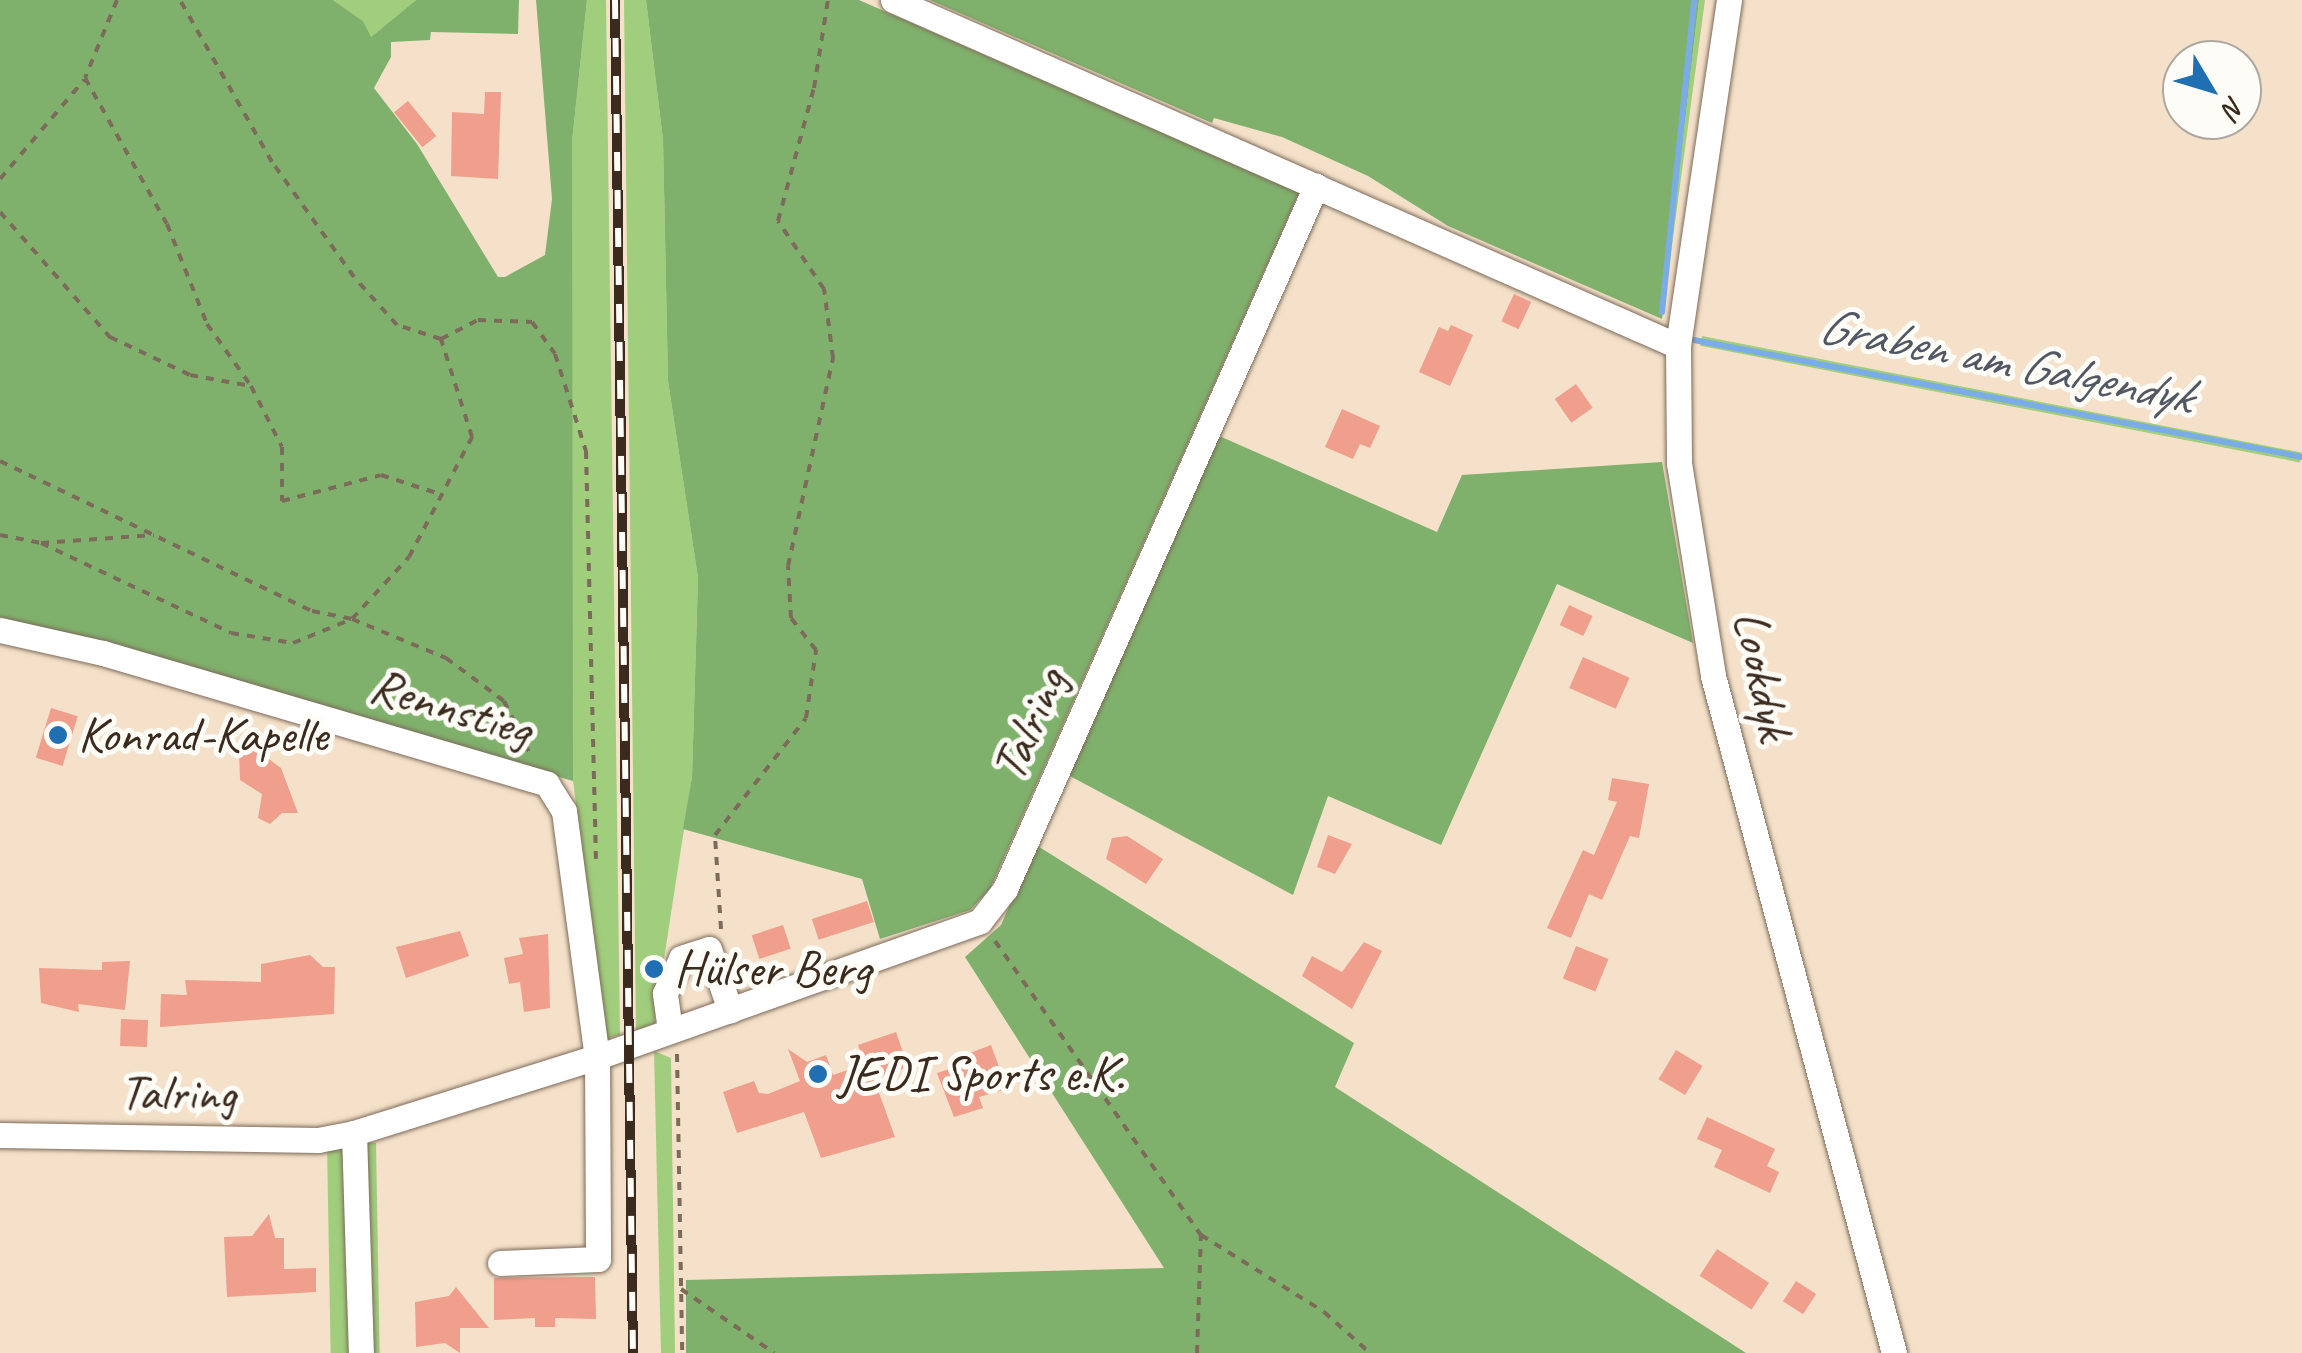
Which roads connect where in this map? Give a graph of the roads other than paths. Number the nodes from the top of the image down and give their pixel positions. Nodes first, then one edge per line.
1 (893, 0) edge
2 (1728, 0) edge
3 (1316, 186) junction
4 (1678, 346) junction
5 (0, 630) edge
6 (730, 1010) junction
7 (670, 1030) junction
8 (597, 1058) junction
9 (354, 1133) junction
10 (0, 1135) edge
11 (500, 1263) dead end
12 (360, 1353) edge
13 (1894, 1353) edge

1 - 3 street
2 - 4 street, Lookdyk
3 - 4 street
3 - 6 street, Talring
4 - 13 street, Lookdyk
5 - 8 street, Rennstieg
6 - 7 street, Talring
6 - 7 street
7 - 8 street, Talring
8 - 9 street, Talring
8 - 11 street
9 - 10 street, Talring
9 - 12 street

